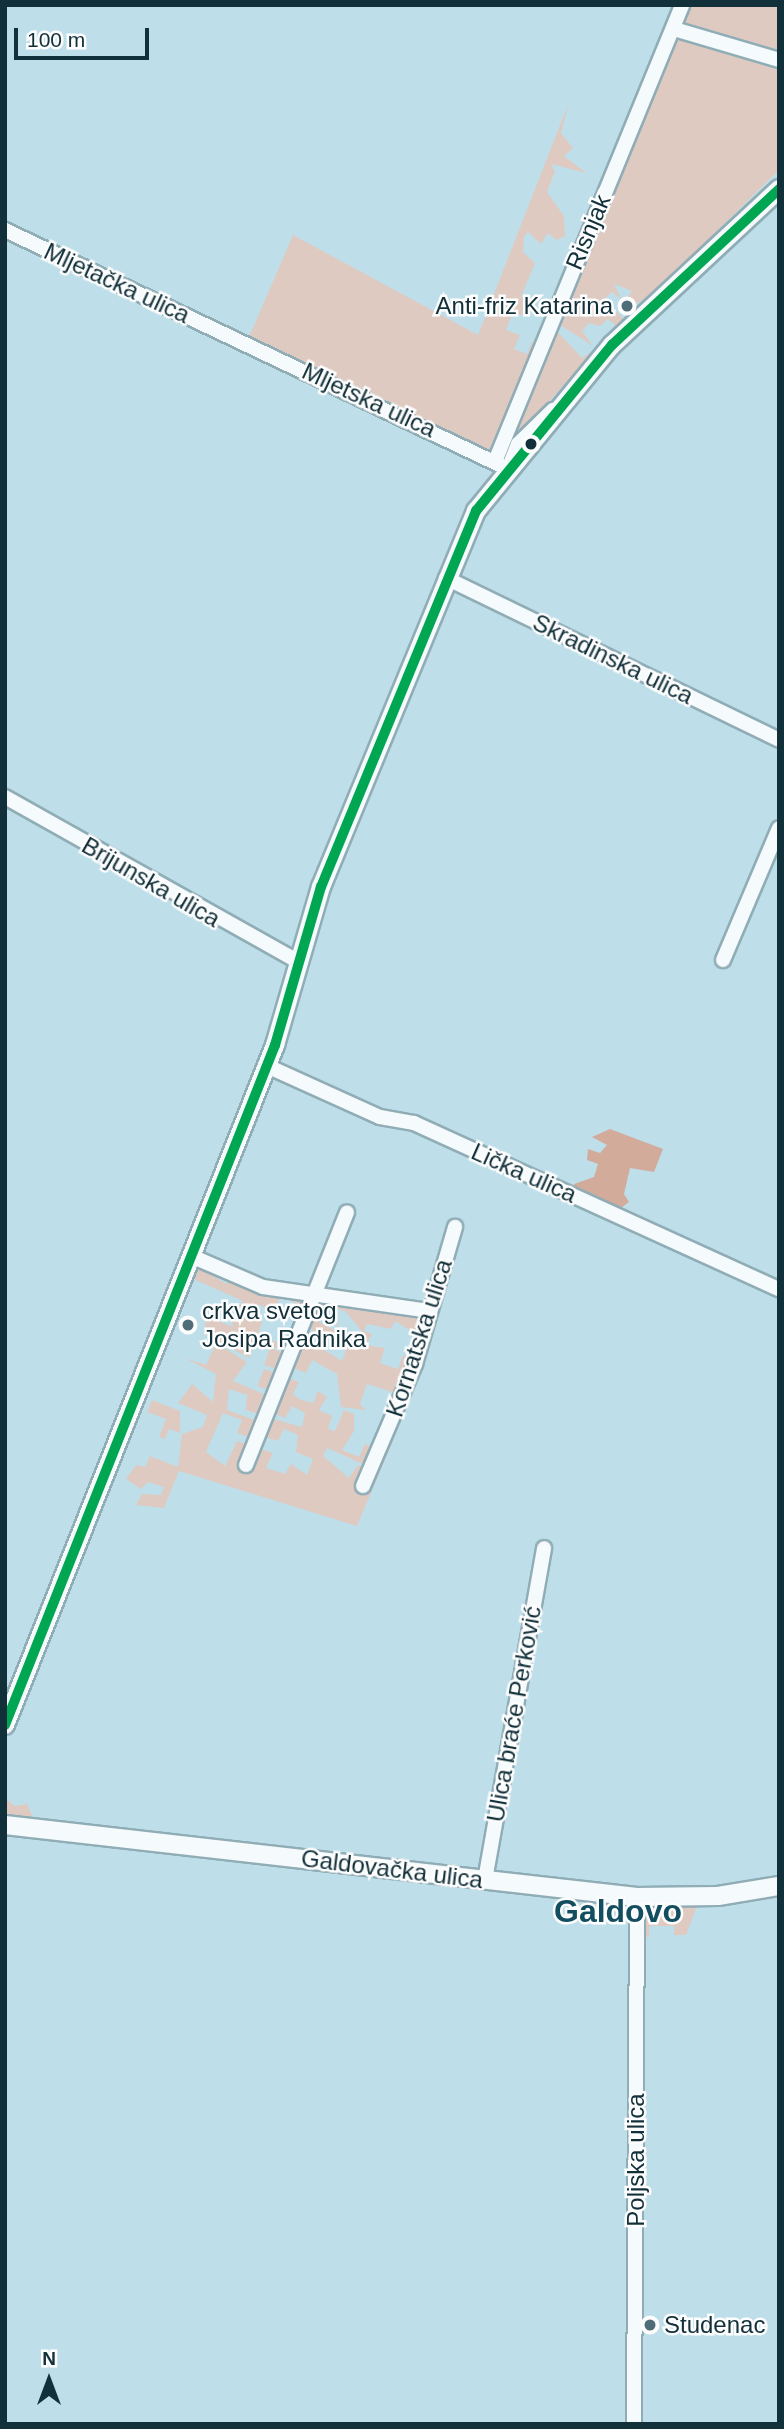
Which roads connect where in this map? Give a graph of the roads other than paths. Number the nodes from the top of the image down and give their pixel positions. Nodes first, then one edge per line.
1 (682, 5) edge
2 (674, 29) junction
3 (779, 60) edge
4 (779, 189) edge
5 (5, 230) edge
6 (229, 335) joint
7 (504, 464) junction
8 (446, 578) junction
9 (779, 740) edge
10 (5, 797) edge
11 (779, 828) edge
12 (723, 960) dead end
13 (299, 962) junction
14 (267, 1066) junction
15 (346, 1212) dead end
16 (455, 1227) dead end
17 (191, 1256) junction
18 (779, 1289) edge
19 (314, 1293) junction
20 (429, 1311) junction
21 (246, 1465) dead end
22 (363, 1486) dead end
23 (544, 1548) dead end
24 (5, 1725) edge
25 (5, 1825) edge
26 (485, 1880) junction
27 (779, 1886) edge
28 (637, 1897) junction
29 (634, 2424) edge

1 - 2 street, Risnjak
2 - 3 street
2 - 7 street, Risnjak
4 - 7 main road
5 - 6 street, Mljetačka ulica
6 - 7 street, Mljetska ulica
7 - 8 main road
8 - 9 street, Skradinska ulica
8 - 13 main road
10 - 13 street, Brijunska ulica
11 - 12 street
13 - 14 main road
14 - 17 main road
14 - 18 street, Lička ulica
15 - 19 street
16 - 20 street, Kornatska ulica
17 - 19 street
17 - 24 main road
19 - 20 street
19 - 21 street
20 - 22 street, Kornatska ulica
23 - 26 street, Ulica braće Perković
25 - 26 main road, Galdovačka ulica
26 - 28 main road, Galdovačka ulica
27 - 28 main road, Galdovačka ulica
28 - 29 street, Poljska ulica

